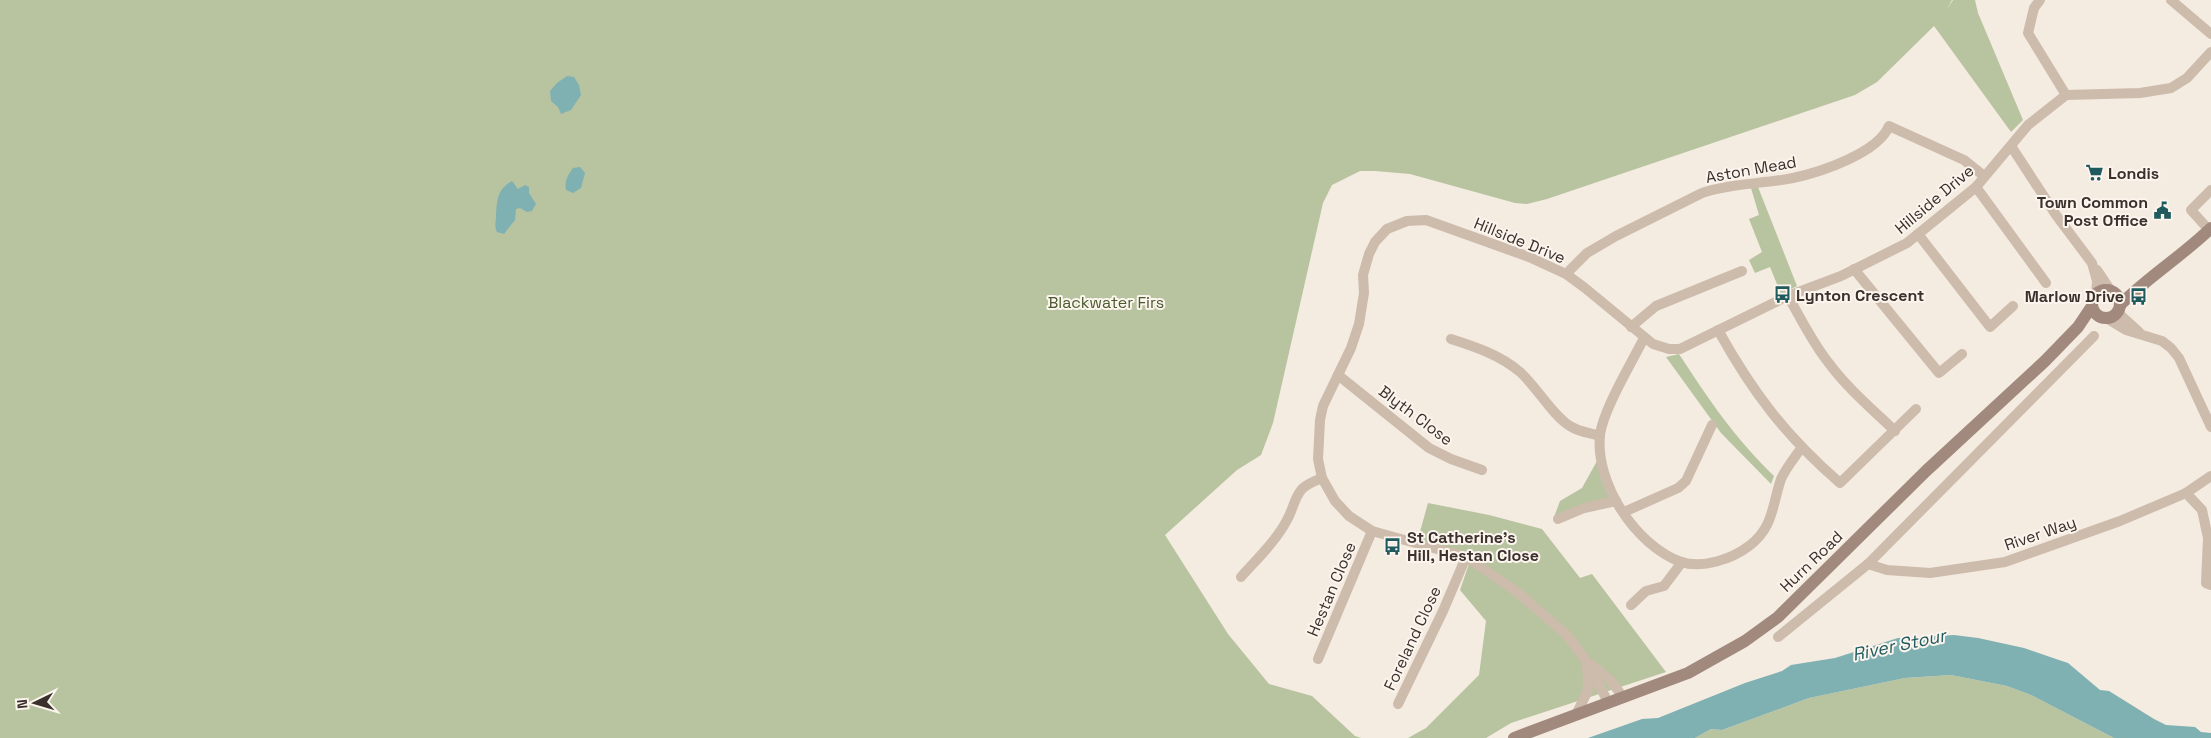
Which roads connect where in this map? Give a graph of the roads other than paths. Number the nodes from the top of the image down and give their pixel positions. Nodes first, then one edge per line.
1 (2040, 0) edge
2 (2171, 0) edge
3 (2211, 34) edge
4 (2211, 52) edge
5 (2066, 95) junction
6 (2011, 146) junction
7 (1984, 176) junction
8 (1976, 187) junction
9 (2211, 190) edge
10 (2210, 229) edge
11 (1918, 234) junction
12 (2092, 263) junction
13 (1854, 269) junction
14 (1742, 271) dead end
15 (1566, 274) junction
16 (2046, 283) dead end
17 (1788, 296) junction
18 (2094, 300) junction
19 (2013, 306) dead end
20 (2111, 306) junction
21 (1631, 327) junction
22 (2078, 327) junction
23 (1718, 330) junction
24 (2094, 336) dead end
25 (1644, 338) junction
26 (1451, 339) dead end
27 (1962, 354) dead end
28 (1338, 375) junction
29 (1916, 409) dead end
30 (1712, 426) dead end
31 (2211, 427) edge
32 (1895, 431) junction
33 (1600, 436) junction
34 (1802, 448) junction
35 (1482, 470) dead end
36 (2211, 476) edge
37 (1322, 478) junction
38 (2186, 493) junction
39 (1616, 501) junction
40 (1624, 512) junction
41 (1558, 519) dead end
42 (1372, 531) junction
43 (1466, 557) junction
44 (1682, 562) junction
45 (1868, 564) junction
46 (1241, 577) dead end
47 (2211, 585) edge
48 (1631, 605) dead end
49 (1778, 637) dead end
50 (1318, 659) dead end
51 (1587, 662) junction
52 (1623, 697) junction
53 (1608, 702) junction
54 (1398, 704) dead end
55 (1576, 714) junction
56 (1514, 738) edge

1 - 5 street
2 - 3 street
4 - 5 street
5 - 6 street, Hillside Drive
6 - 7 street, Hillside Drive
6 - 12 street
7 - 8 street, Hillside Drive
7 - 15 street, Aston Mead
8 - 11 street, Hillside Drive
8 - 16 street
9 - 10 street, Hurn Road
10 - 20 main road, Hurn Road
11 - 13 street, Hillside Drive
11 - 19 street
12 - 18 street
12 - 20 street
13 - 17 street, Hillside Drive
13 - 27 street
14 - 21 street
15 - 21 street, Hillside Drive
15 - 28 street, Hillside Drive
17 - 23 street, Hillside Drive
17 - 32 street
18 - 20 main road
18 - 20 main road
18 - 22 main road, Hurn Road
20 - 22 main road, Hurn Road
20 - 31 street
21 - 25 street, Hillside Drive
22 - 52 main road, Hurn Road
23 - 25 street, Hillside Drive
23 - 34 street
24 - 45 street
25 - 33 street
26 - 33 street
28 - 35 street, Blyth Close
28 - 37 street, Hillside Drive
29 - 32 street
30 - 40 street
32 - 34 street
33 - 39 street
34 - 44 street
36 - 38 street, River Way
37 - 42 street, Hillside Drive
37 - 46 street
38 - 45 street, River Way
38 - 47 street
39 - 40 street
39 - 41 street
40 - 44 street
42 - 43 street, Hillside Drive
42 - 50 street, Hestan Close
43 - 51 street, Hillside Drive
43 - 54 street, Foreland Close
44 - 48 street
45 - 49 street
51 - 52 street, Hillside Drive
51 - 53 street, Hillside Drive
51 - 55 street
52 - 53 main road, Hurn Road
53 - 55 main road, Hurn Road
55 - 56 main road, Hurn Road

